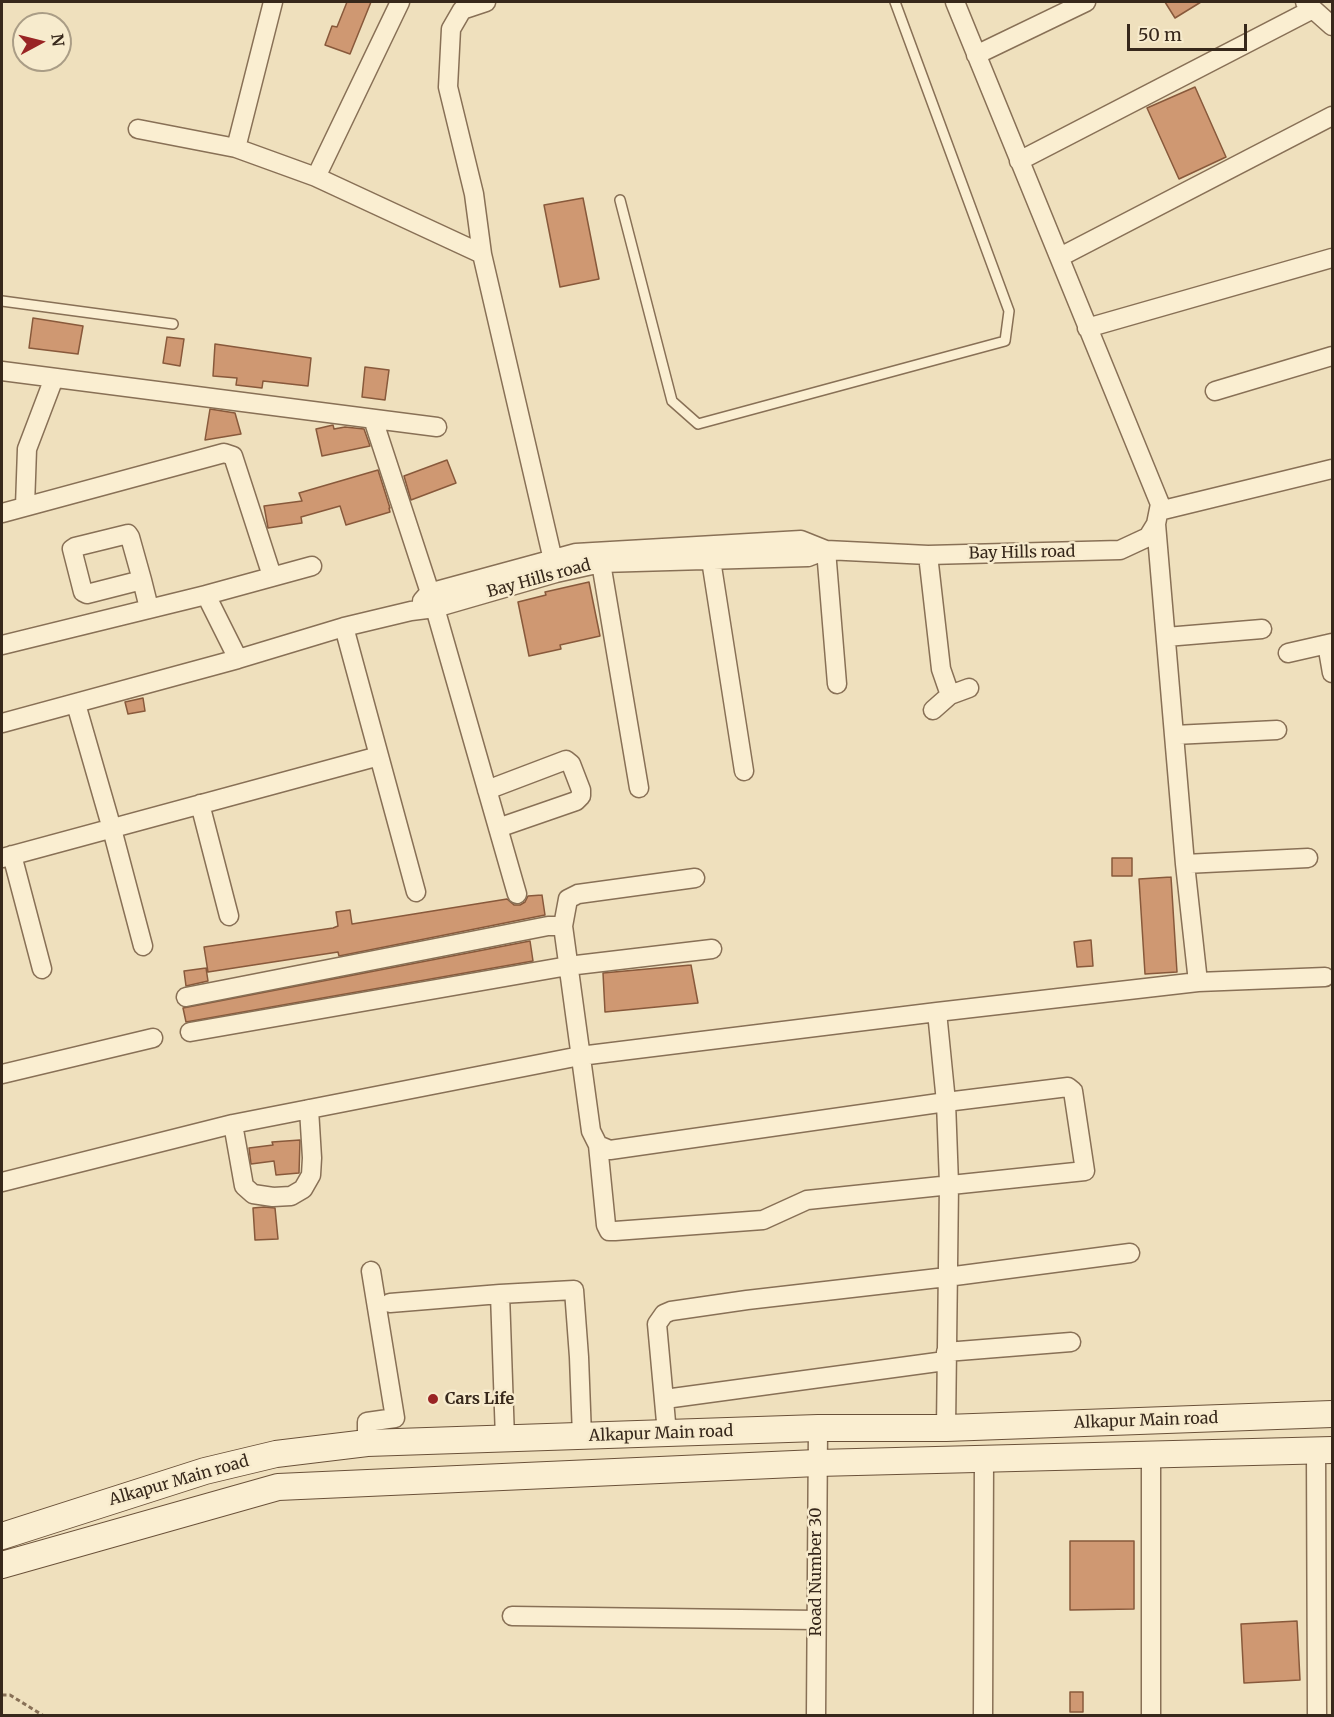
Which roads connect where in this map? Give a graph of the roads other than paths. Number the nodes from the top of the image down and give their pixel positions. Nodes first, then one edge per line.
1 (273, 2) edge
2 (400, 2) edge
3 (486, 2) edge
4 (895, 2) edge
5 (955, 2) edge
6 (1086, 2) edge
7 (1309, 5) edge
8 (1332, 26) edge
9 (976, 55) junction
10 (1332, 116) edge
11 (138, 129) dead end
12 (236, 148) junction
13 (1019, 161) junction
14 (316, 177) junction
15 (620, 200) dead end
16 (482, 254) junction
17 (1060, 257) junction
18 (1332, 258) edge
19 (2, 302) edge
20 (173, 324) dead end
21 (1087, 328) junction
22 (1332, 356) edge
23 (2, 371) edge
24 (54, 378) junction
25 (1215, 391) dead end
26 (373, 419) junction
27 (437, 426) dead end
28 (1332, 469) edge
29 (26, 506) junction
30 (2, 513) edge
31 (1157, 517) junction
32 (826, 550) junction
33 (928, 555) junction
34 (711, 560) junction
35 (601, 563) junction
36 (312, 566) dead end
37 (555, 566) junction
38 (272, 576) junction
39 (142, 580) dead end
40 (206, 595) junction
41 (432, 601) junction
42 (149, 608) junction
43 (344, 627) junction
44 (1262, 629) dead end
45 (1166, 637) junction
46 (1330, 643) edge
47 (2, 645) edge
48 (1288, 653) dead end
49 (238, 659) junction
50 (1332, 673) edge
51 (837, 684) dead end
52 (969, 688) dead end
53 (950, 695) junction
54 (76, 704) junction
55 (933, 710) dead end
56 (2, 723) edge
57 (1277, 730) dead end
58 (1174, 735) junction
59 (379, 756) junction
60 (744, 771) dead end
61 (639, 788) dead end
62 (487, 790) junction
63 (200, 804) junction
64 (498, 828) junction
65 (112, 829) junction
66 (7, 856) edge
67 (1308, 858) dead end
68 (1185, 864) junction
69 (696, 878) dead end
70 (416, 892) dead end
71 (516, 894) dead end
72 (230, 916) dead end
73 (563, 926) junction
74 (143, 946) dead end
75 (712, 949) dead end
76 (568, 966) junction
77 (42, 969) dead end
78 (1325, 977) dead end
79 (1198, 982) junction
80 (186, 997) dead end
81 (937, 1012) junction
82 (190, 1032) dead end
83 (153, 1038) dead end
84 (580, 1056) junction
85 (2, 1074) edge
86 (946, 1102) junction
87 (309, 1109) junction
88 (233, 1124) junction
89 (598, 1145) junction
90 (2, 1182) edge
91 (949, 1184) junction
92 (1130, 1253) dead end
93 (371, 1271) dead end
94 (947, 1277) junction
95 (501, 1294) junction
96 (390, 1303) dead end
97 (1071, 1342) dead end
98 (946, 1357) junction
99 (665, 1399) junction
100 (1332, 1414) edge
101 (818, 1428) junction
102 (946, 1428) junction
103 (667, 1433) junction
104 (582, 1436) junction
105 (505, 1438) junction
106 (366, 1443) junction
107 (1324, 1450) edge
108 (1151, 1455) junction
109 (256, 1459) junction
110 (984, 1459) junction
111 (817, 1463) junction
112 (265, 1490) junction
113 (2, 1536) edge
114 (2, 1565) edge
115 (512, 1616) dead end
116 (816, 1620) junction
117 (816, 1716) edge
118 (983, 1716) edge
119 (1151, 1716) edge
120 (1317, 1716) edge

1 - 12 street
2 - 14 street
3 - 16 street
4 - 15 lane
5 - 9 street
6 - 9 street
7 - 8 street
7 - 13 street
9 - 13 street
10 - 17 street
11 - 12 street
12 - 14 street
13 - 17 street
14 - 16 street
16 - 37 street
17 - 21 street
18 - 21 street
19 - 20 lane
21 - 31 street
22 - 25 street
23 - 24 street
24 - 26 street
24 - 29 street
26 - 27 street
26 - 41 street
28 - 31 street
29 - 30 street
29 - 38 street
31 - 33 street, Bay Hills road
31 - 45 street
32 - 33 street, Bay Hills road
32 - 34 street, Bay Hills road
32 - 37 street
32 - 51 street
33 - 53 street
34 - 35 street, Bay Hills road
34 - 60 street
35 - 37 street, Bay Hills road
35 - 61 street
36 - 38 street
37 - 41 street
38 - 40 street
39 - 42 street
40 - 42 street
40 - 49 street
41 - 43 street
41 - 62 street
42 - 47 street
43 - 49 street
43 - 59 street
44 - 45 street
45 - 58 street
46 - 48 street
46 - 50 street
49 - 54 street
52 - 53 street
53 - 55 street
54 - 56 street
54 - 65 street
57 - 58 street
58 - 68 street
59 - 63 street
59 - 70 street
62 - 64 street
62 - 64 street
63 - 65 street
63 - 72 street
64 - 71 street
65 - 66 street
65 - 74 street
66 - 77 street
67 - 68 street
68 - 79 street
69 - 73 street
73 - 76 street
73 - 80 street
75 - 76 street
76 - 82 street
76 - 84 street
78 - 79 street
79 - 81 street
81 - 84 street
81 - 86 street
83 - 85 street
84 - 87 street
84 - 89 street
86 - 89 street
86 - 91 street
86 - 91 street
87 - 88 street
87 - 88 street
88 - 90 street
89 - 91 street
91 - 94 street
92 - 94 street
93 - 106 street
94 - 98 street
94 - 99 street
95 - 96 street
95 - 104 street
95 - 105 street
97 - 98 street
98 - 99 street
98 - 102 street
99 - 103 street
100 - 102 street, Alkapur Main road
101 - 102 street, Alkapur Main road
101 - 103 street, Alkapur Main road
101 - 111 street, Road Number 30
103 - 104 street, Alkapur Main road
104 - 105 street, Alkapur Main road
105 - 106 street, Alkapur Main road
106 - 109 street, Alkapur Main road
107 - 108 street, Alkapur Main road
107 - 120 street
108 - 110 street, Alkapur Main road
108 - 119 street
109 - 112 street
109 - 113 street, Alkapur Main road
110 - 111 street, Alkapur Main road
110 - 118 street
111 - 112 street, Alkapur Main road
111 - 116 street, Road Number 30
112 - 114 street, Alkapur Main road
115 - 116 street
116 - 117 street, Road Number 30

